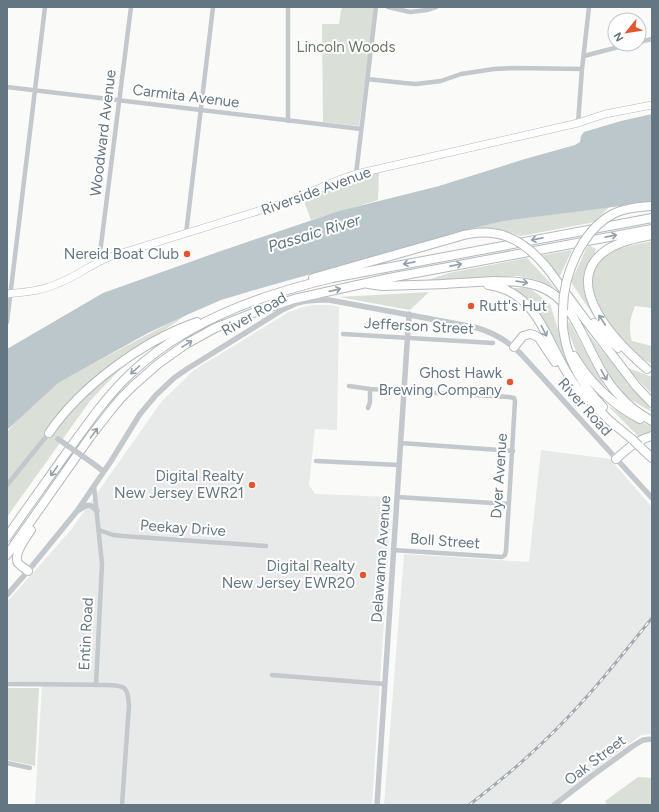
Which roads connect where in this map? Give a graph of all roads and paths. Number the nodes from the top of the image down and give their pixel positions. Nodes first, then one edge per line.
1 (45, 7) edge
2 (131, 7) edge
3 (213, 7) edge
4 (288, 7) edge
5 (376, 7) edge
6 (388, 7) edge
7 (434, 7) edge
8 (589, 7) edge
9 (607, 50) edge
10 (584, 56) junction
11 (582, 69) junction
12 (367, 79) junction
13 (7, 87) edge
14 (35, 90) junction
15 (120, 100) junction
16 (652, 105) edge
17 (201, 110) junction
18 (288, 121) junction
19 (578, 123) junction
20 (361, 129) junction
21 (356, 174) junction
22 (652, 206) edge
23 (652, 218) edge
24 (652, 229) edge
25 (186, 234) junction
26 (652, 235) edge
27 (99, 261) junction
28 (363, 284) junction
29 (442, 284) junction
30 (559, 284) junction
31 (9, 294) edge
32 (258, 300) junction
33 (226, 312) junction
34 (563, 312) junction
35 (409, 314) junction
36 (7, 322) edge
37 (343, 334) dead end
38 (407, 338) junction
39 (493, 343) dead end
40 (514, 347) junction
41 (649, 371) edge
42 (349, 386) dead end
43 (370, 389) junction
44 (578, 389) junction
45 (403, 391) junction
46 (652, 403) edge
47 (368, 408) dead end
48 (652, 420) edge
49 (652, 424) edge
50 (49, 433) junction
51 (652, 436) edge
52 (400, 443) junction
53 (636, 443) junction
54 (513, 451) junction
55 (652, 458) edge
56 (616, 459) junction
57 (316, 461) dead end
58 (71, 464) junction
59 (399, 465) junction
60 (103, 471) junction
61 (7, 485) edge
62 (94, 486) junction
63 (396, 497) junction
64 (652, 498) edge
65 (509, 504) junction
66 (77, 511) junction
67 (97, 512) junction
68 (99, 530) junction
69 (7, 537) edge
70 (266, 546) dead end
71 (393, 550) junction
72 (7, 555) edge
73 (494, 557) joint
74 (28, 571) junction
75 (7, 595) edge
76 (272, 675) dead end
77 (7, 684) edge
78 (385, 684) junction
79 (96, 685) junction
80 (652, 739) edge
81 (7, 763) edge
82 (30, 768) dead end
83 (122, 805) edge
84 (377, 805) edge
85 (554, 805) edge

1 - 14 street
2 - 15 street, Woodward Avenue
3 - 17 street
4 - 18 street
5 - 12 street
6 - 7 street
8 - 10 street
9 - 10 street
10 - 11 street
11 - 12 street
11 - 19 street
12 - 20 street
13 - 14 street, Carmita Avenue
14 - 15 street, Carmita Avenue
14 - 31 street
15 - 17 street, Carmita Avenue
15 - 27 street, Woodward Avenue
16 - 19 main road, Riverside Avenue
17 - 18 street, Carmita Avenue
17 - 25 street
18 - 20 street, Carmita Avenue
19 - 21 main road, Riverside Avenue
20 - 21 street
21 - 25 main road, Riverside Avenue
22 - 34 highway, bridge
23 -> 32 highway
28 -> 24 highway
25 - 27 main road, Riverside Avenue
41 -> 26 highway
27 - 31 main road, Riverside Avenue
28 - 29 highway
58 -> 28 highway
29 -> 44 highway
29 -> 48 highway
30 - 32 highway, bridge
30 - 41 highway
30 - 46 highway
31 - 36 street
32 - 33 highway
33 - 50 highway
33 -> 69 highway
34 - 49 highway
34 - 53 highway
35 - 38 street, Delawanna Avenue
35 - 40 street, River Road
35 - 60 street, River Road
37 - 38 street, Jefferson Street
38 - 39 street, Jefferson Street
38 - 45 street, Delawanna Avenue
40 - 44 highway
40 - 56 street, River Road
42 - 43 street
43 - 45 street
43 - 47 street
44 - 53 highway
45 - 52 street, Delawanna Avenue
45 - 54 street, Dyer Avenue
50 - 60 street, bridge
50 - 61 street
51 - 56 highway
52 - 54 street
52 - 59 street, Delawanna Avenue
53 - 55 highway
54 - 65 street, Dyer Avenue
56 - 64 street, River Road
57 - 59 street
58 - 72 highway
58 - 74 highway
59 - 63 street, Delawanna Avenue
60 - 62 street, River Road
62 - 66 street, River Road
62 - 67 street, Entin Road
63 - 65 street
63 - 71 street, Delawanna Avenue
65 - 73 street, Dyer Avenue
66 - 67 street
66 - 74 street, River Road
67 - 68 street, Entin Road
68 - 70 street, Peekay Drive
68 - 79 street, Entin Road
71 - 73 street, Boll Street
71 - 78 street, Delawanna Avenue
74 - 75 street, River Road
76 - 78 street
77 - 79 street
78 - 84 street, Delawanna Avenue
79 - 83 street, Entin Road
80 - 85 street, Oak Street
81 - 82 street

